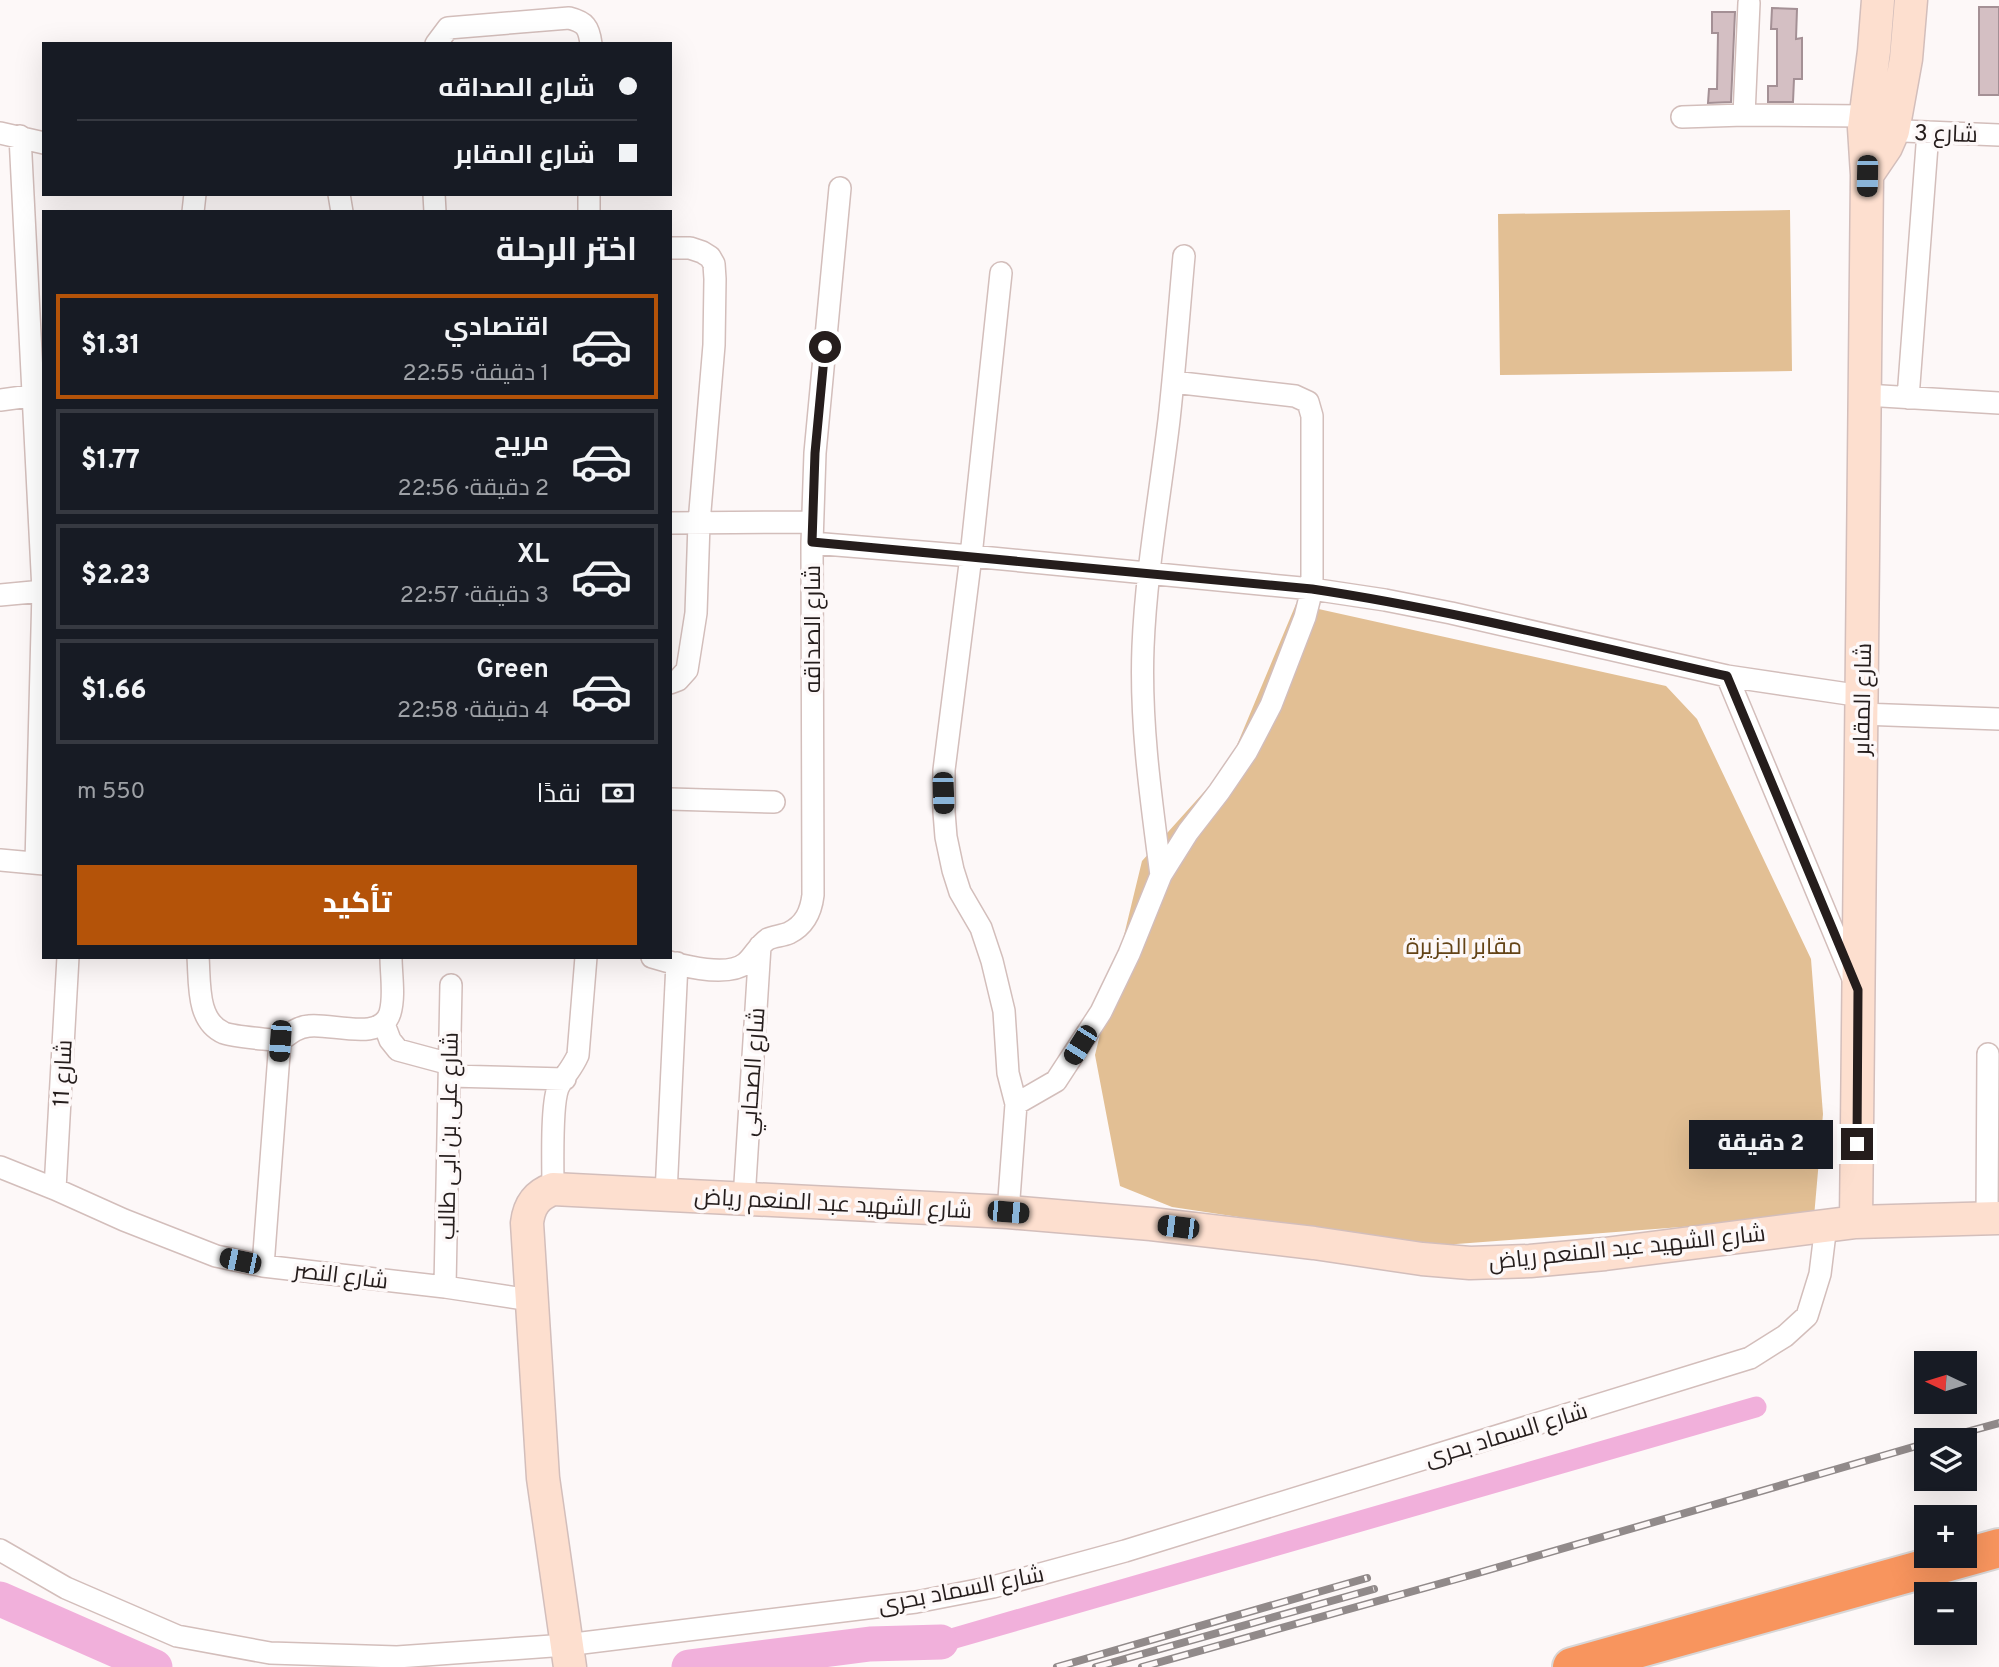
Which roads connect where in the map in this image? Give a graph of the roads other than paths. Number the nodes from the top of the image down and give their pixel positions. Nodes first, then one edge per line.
1 (1878, 0) edge
2 (1911, 0) edge
3 (1749, 3) dead end
4 (442, 36) edge
5 (591, 42) edge
6 (1744, 115) junction
7 (1682, 117) dead end
8 (1874, 125) junction
9 (1928, 132) junction
10 (10, 134) edge
11 (1999, 135) edge
12 (42, 142) edge
13 (840, 188) dead end
14 (672, 248) edge
15 (1184, 256) dead end
16 (1001, 273) dead end
17 (1173, 382) junction
18 (39, 395) edge
19 (1865, 395) junction
20 (1908, 398) junction
21 (0, 400) edge
22 (1999, 403) edge
23 (672, 523) edge
24 (699, 523) junction
25 (812, 532) junction
26 (42, 545) edge
27 (971, 556) junction
28 (1148, 573) junction
29 (1312, 589) junction
30 (42, 591) edge
31 (0, 595) edge
32 (1727, 676) junction
33 (42, 682) edge
34 (672, 682) edge
35 (1861, 705) junction
36 (1999, 719) edge
37 (672, 799) edge
38 (774, 802) dead end
39 (0, 860) edge
40 (40, 864) edge
41 (1161, 875) junction
42 (760, 946) junction
43 (68, 959) edge
44 (198, 959) edge
45 (391, 959) edge
46 (586, 959) edge
47 (660, 959) edge
48 (677, 963) junction
49 (451, 985) dead end
50 (1858, 990) junction
51 (384, 1024) junction
52 (280, 1041) junction
53 (1988, 1054) dead end
54 (450, 1070) junction
55 (565, 1079) junction
56 (1016, 1104) junction
57 (0, 1167) edge
58 (55, 1189) junction
59 (553, 1189) junction
60 (666, 1194) junction
61 (744, 1199) junction
62 (1008, 1212) junction
63 (1993, 1218) edge
64 (1841, 1223) junction
65 (263, 1266) junction
66 (445, 1287) junction
67 (531, 1300) junction
68 (1999, 1548) edge
69 (0, 1550) edge
70 (1999, 1572) edge
71 (568, 1656) edge
72 (1572, 1667) edge
73 (1666, 1667) edge

1 - 8 street, شارع المقابر
2 - 8 street, شارع المقابر
3 - 6 street
4 - 5 street
6 - 7 street, شارع 3
6 - 8 street, شارع 3
8 - 9 street, شارع 3
8 - 19 street, شارع المقابر
9 - 11 street, شارع 3
9 - 20 street
10 - 12 street
10 - 18 street
13 - 25 street, شارع الصداقه
14 - 24 street
15 - 17 street
16 - 27 street
17 - 28 street
17 - 29 street
18 - 21 street
18 - 26 street
19 - 20 street
19 - 35 street, شارع المقابر
20 - 22 street
23 - 24 street
24 - 25 street
24 - 34 street
25 - 27 street
25 - 42 street, شارع الصداقه
27 - 28 street
27 - 56 street
28 - 29 street
28 - 41 street
29 - 32 street
29 - 41 street
30 - 31 street
32 - 35 street
32 - 50 street
33 - 40 street
35 - 36 street
35 - 50 street, شارع المقابر
37 - 38 street
39 - 40 street
41 - 56 street
42 - 48 street
42 - 61 street, شارع الصحابي
43 - 58 street, شارع 11
44 - 52 street
45 - 51 street
46 - 55 street
47 - 48 street
48 - 60 street
49 - 54 street, شارع على بن ابى طالب
50 - 64 street, شارع المقابر
51 - 52 street
51 - 54 street
52 - 65 street
53 - 63 street
54 - 55 street
54 - 66 street, شارع على بن ابى طالب
55 - 59 street
56 - 62 street
57 - 58 street, شارع النصر
58 - 65 street, شارع النصر
59 - 60 street, شارع الشهيد عبد المنعم رياض
59 - 67 street
60 - 61 street, شارع الشهيد عبد المنعم رياض
61 - 62 street, شارع الشهيد عبد المنعم رياض
62 - 64 street, شارع الشهيد عبد المنعم رياض
63 - 64 street, شارع الشهيد عبد المنعم رياض
64 - 71 street, شارع السماد بحرى
65 - 66 street, شارع النصر
66 - 67 street, شارع النصر
67 - 71 street
68 - 72 highway
69 - 71 street, شارع السماد بحرى
70 - 73 highway

